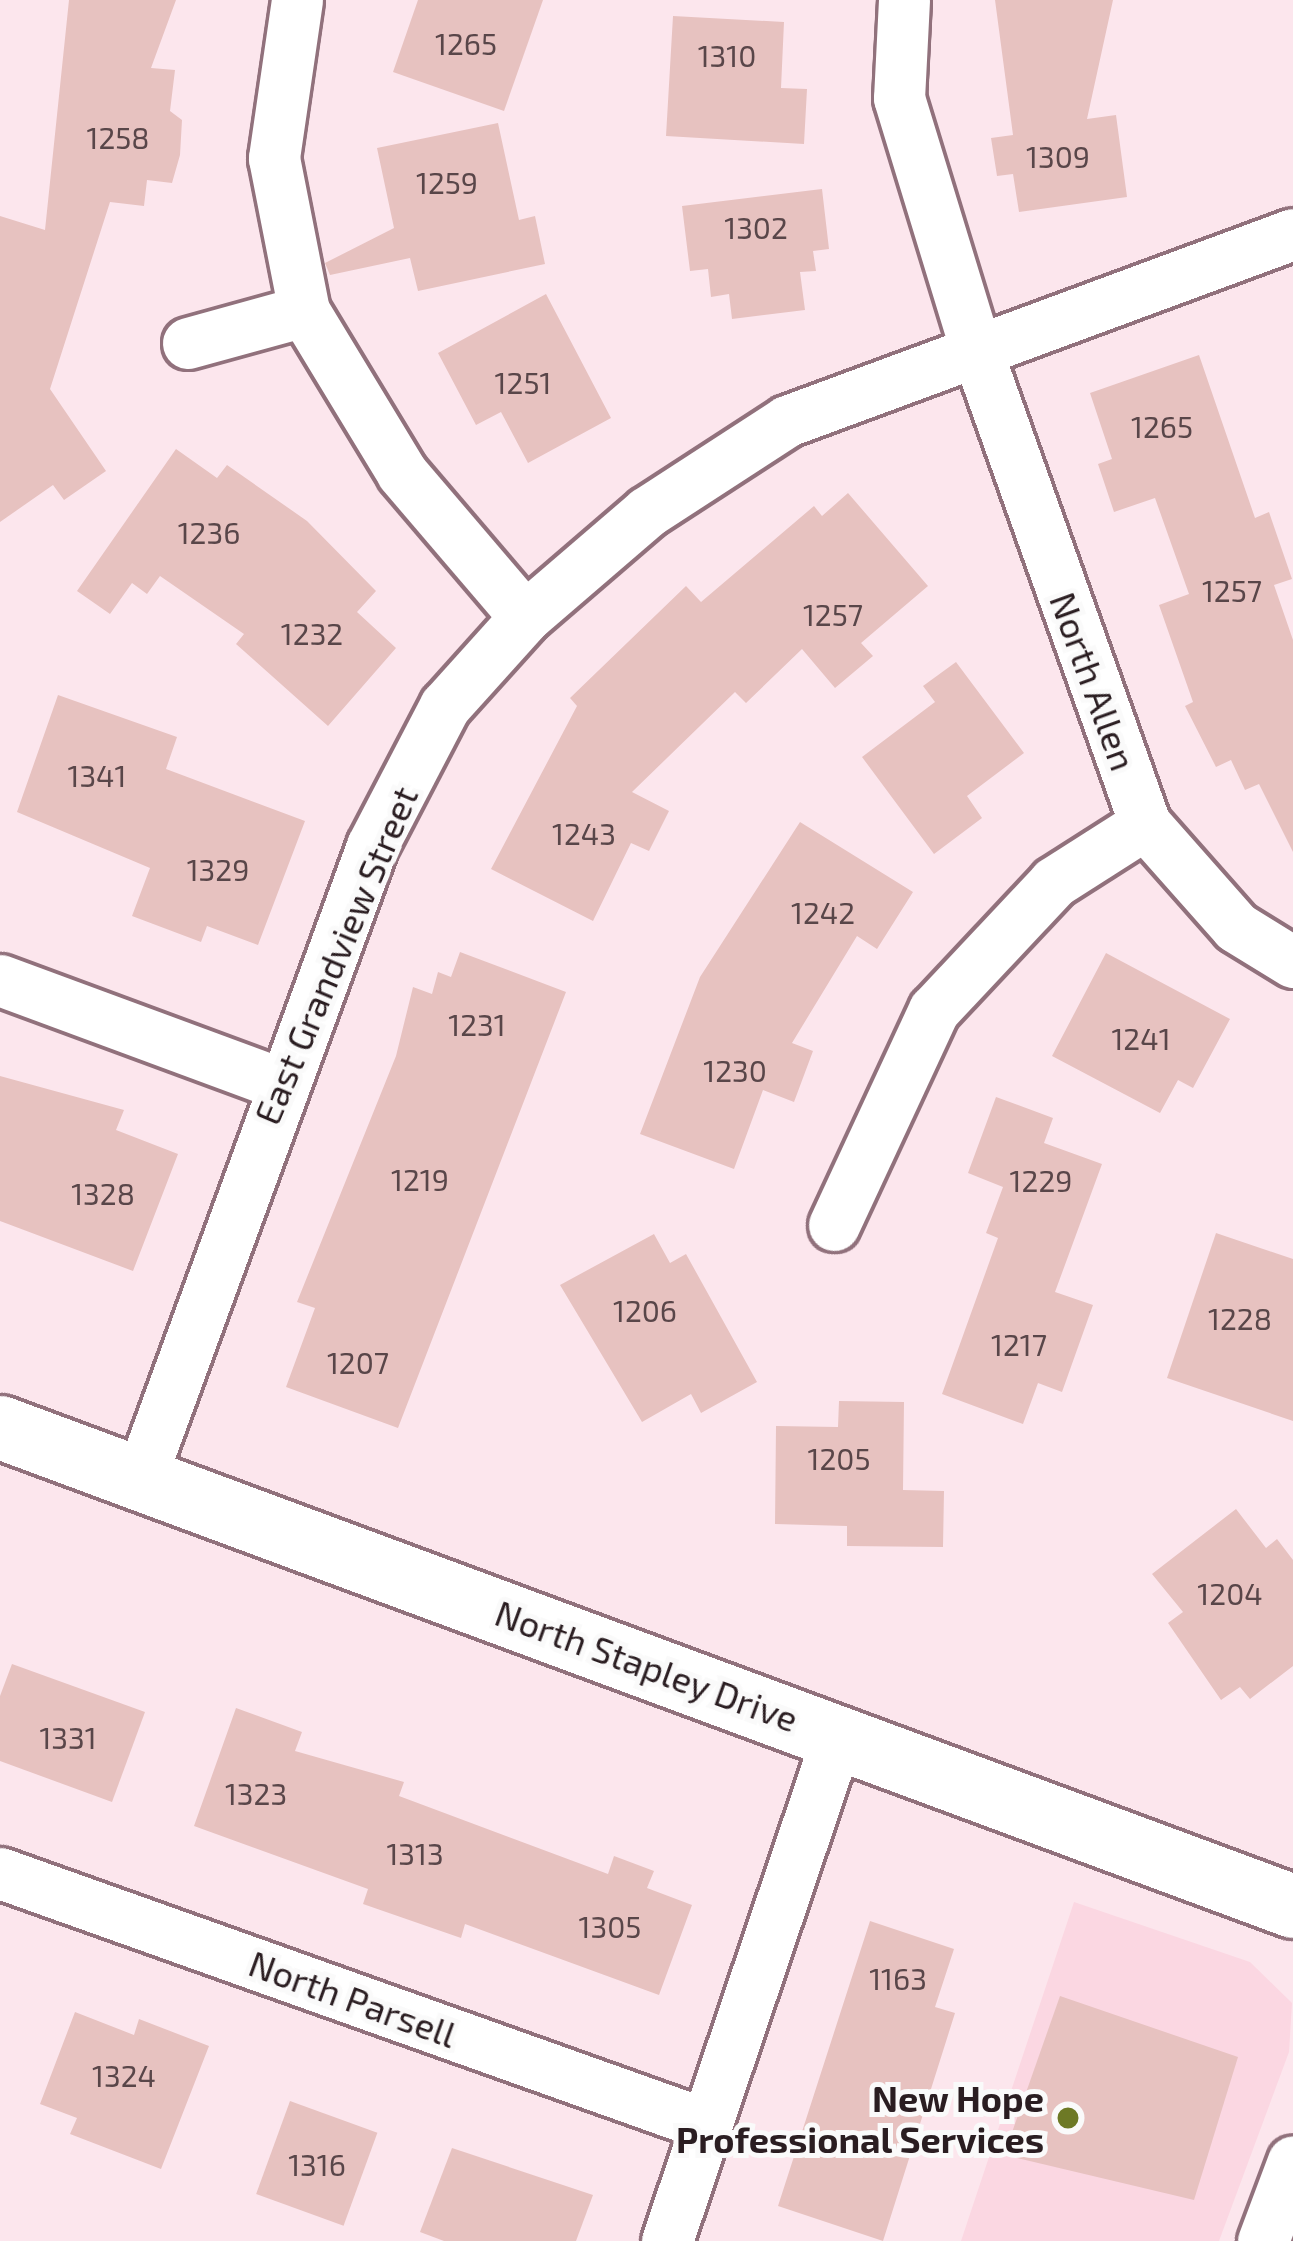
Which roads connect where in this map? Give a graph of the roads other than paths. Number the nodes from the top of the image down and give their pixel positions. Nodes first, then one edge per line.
1 (297, 0) edge
2 (904, 0) edge
3 (1293, 234) edge
4 (304, 311) junction
5 (188, 343) dead end
6 (975, 346) junction
7 (525, 617) junction
8 (1145, 824) junction
9 (1293, 962) edge
10 (0, 980) edge
11 (278, 1083) junction
12 (834, 1225) dead end
13 (0, 1427) edge
14 (140, 1479) junction
15 (838, 1735) junction
16 (0, 1873) edge
17 (1293, 1906) edge
18 (705, 2124) junction
19 (1293, 2161) edge
20 (667, 2241) edge
21 (1263, 2241) edge

1 - 4 street
2 - 6 street
3 - 6 street, East Grandview Street
4 - 5 street
4 - 7 street
6 - 7 street, East Grandview Street
6 - 8 street, North Allen
7 - 11 street, East Grandview Street
8 - 9 street, North Allen
8 - 12 street
10 - 11 street
11 - 14 street, East Grandview Street
13 - 14 main road, North Stapley Drive
14 - 15 main road, North Stapley Drive
15 - 17 main road, North Stapley Drive
15 - 18 street
16 - 18 street, North Parsell
18 - 20 street
19 - 21 street

